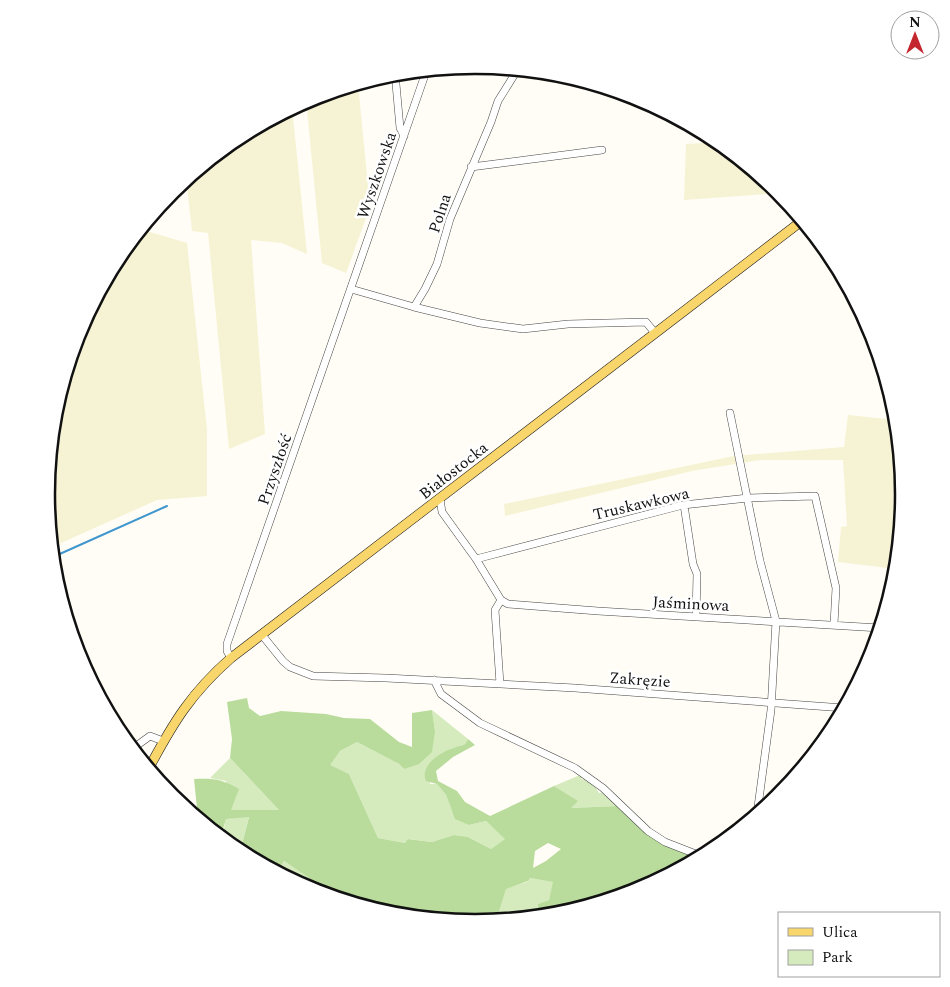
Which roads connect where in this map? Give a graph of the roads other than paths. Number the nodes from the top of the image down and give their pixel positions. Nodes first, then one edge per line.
1 (514, 75) edge
2 (425, 76) edge
3 (396, 81) edge
4 (404, 136) junction
5 (602, 150) dead end
6 (471, 167) junction
7 (797, 225) edge
8 (351, 289) junction
9 (414, 307) junction
10 (655, 333) junction
11 (730, 413) dead end
12 (748, 498) junction
13 (440, 499) junction
14 (684, 505) junction
15 (476, 560) junction
16 (501, 600) junction
17 (696, 617) junction
18 (776, 621) junction
19 (834, 624) junction
20 (873, 627) edge
21 (262, 635) junction
22 (230, 658) junction
23 (434, 680) junction
24 (500, 684) junction
25 (771, 702) junction
26 (837, 707) edge
27 (163, 742) junction
28 (139, 744) edge
29 (152, 762) edge
30 (758, 803) edge
31 (692, 853) edge

1 - 6 street, Polna
2 - 4 street, Wyszkowska
3 - 4 street
4 - 8 street, Wyszkowska
5 - 6 street
6 - 9 street, Polna
7 - 10 main road, Białostocka
8 - 9 street
8 - 22 street, Przyszłość
9 - 10 street
10 - 13 main road, Białostocka
11 - 12 street
12 - 14 street, Truskawkowa
12 - 18 street
12 - 19 street, Truskawkowa
13 - 15 street
13 - 21 main road, Białostocka
14 - 15 street, Truskawkowa
14 - 17 street
15 - 16 street
16 - 17 street, Jaśminowa
16 - 24 street
17 - 18 street, Jaśminowa
18 - 19 street, Jaśminowa
18 - 25 street
19 - 20 street, Jaśminowa
21 - 22 main road, Białostocka
21 - 23 street, Zakręzie
22 - 27 main road, Białostocka
23 - 24 street, Zakręzie
23 - 31 street
24 - 25 street, Zakręzie
25 - 26 street, Zakręzie
25 - 30 street
27 - 28 street
27 - 29 main road, Białostocka

